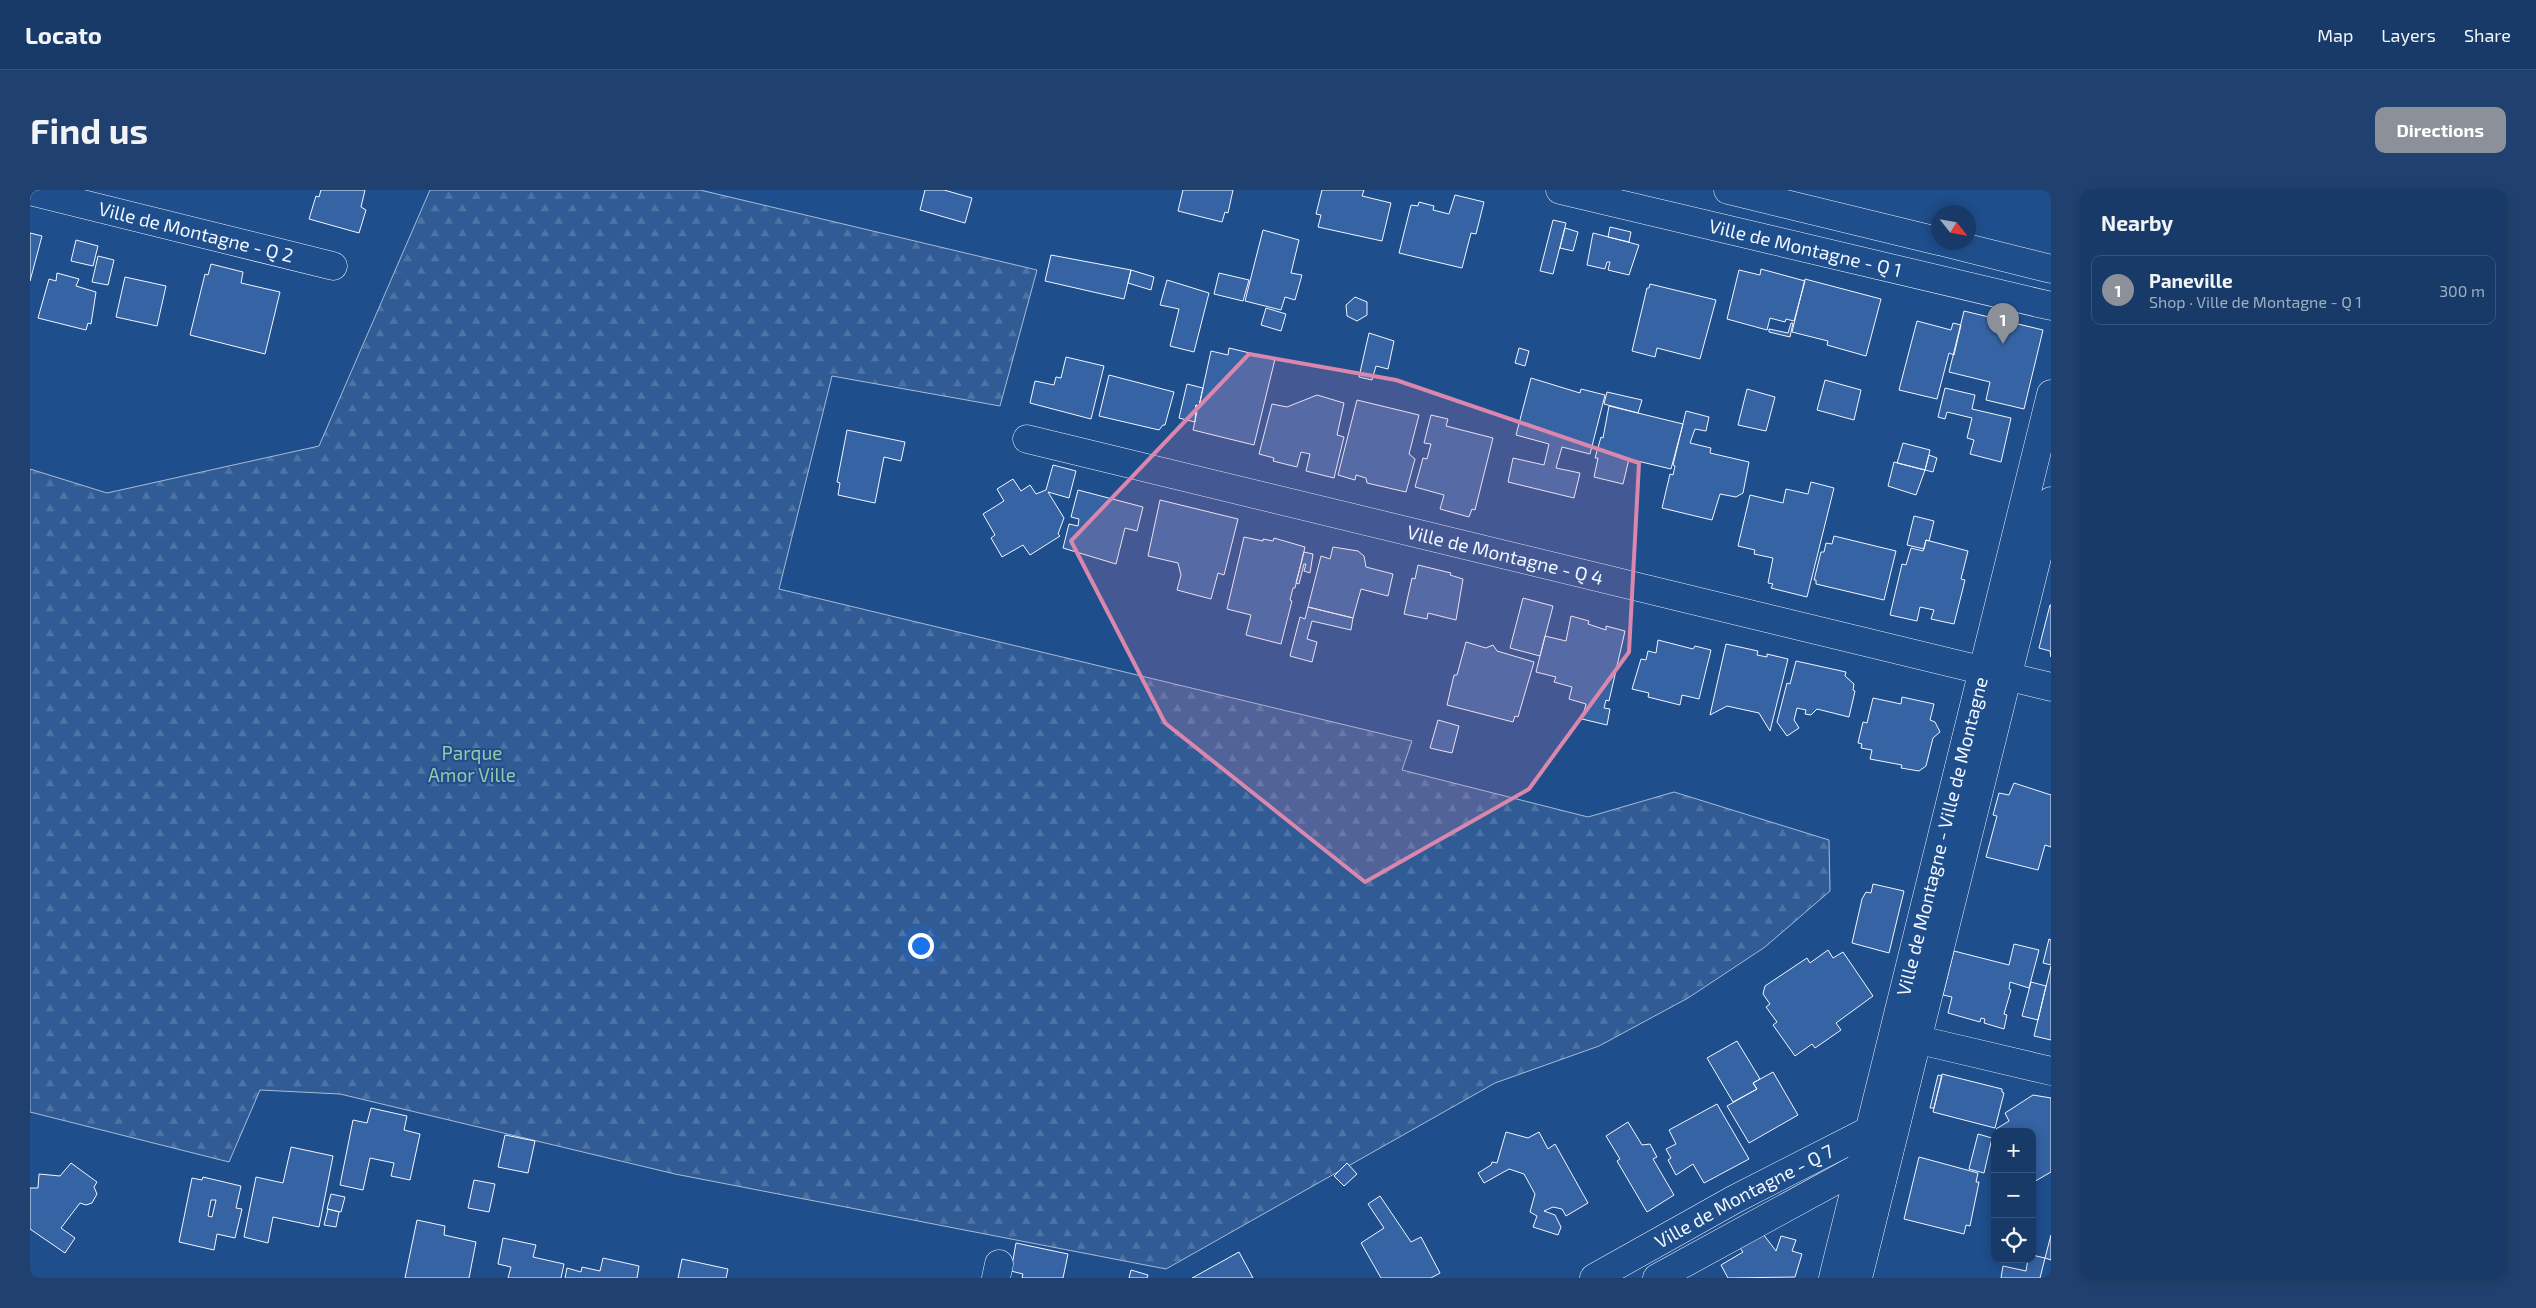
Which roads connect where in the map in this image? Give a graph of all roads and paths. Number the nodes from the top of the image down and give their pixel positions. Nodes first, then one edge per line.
1 (1560, 190) edge
2 (1728, 190) edge
3 (30, 191) edge
4 (1650, 201) edge
5 (1931, 239) edge
6 (1975, 250) edge
7 (333, 266) dead end
8 (2051, 269) edge
9 (2051, 306) edge
10 (2051, 394) edge
11 (1027, 439) dead end
12 (2051, 501) edge
13 (1996, 674) junction
14 (2051, 687) edge
15 (1905, 1037) junction
16 (2051, 1071) edge
17 (1897, 1118) junction
18 (1870, 1129) junction
19 (1888, 1153) junction
20 (1860, 1167) junction
21 (1594, 1278) edge
22 (1657, 1278) edge
23 (1833, 1278) edge
24 (1858, 1278) edge

1 - 4 street, Ville de Montagne - Q 1
2 - 5 street, Ville de Montagne - Q 1
3 - 7 street, Ville de Montagne - Q 2
4 - 9 street, Ville de Montagne - Q 1
6 - 8 street
10 - 13 street, Ville de Montagne - Ville de Montagne
11 - 13 street, Ville de Montagne - Q 4
12 - 13 street, Ville de Montagne - Ville de Montagne
13 - 14 street, Ville de Montagne - Q 4
13 - 15 street, Ville de Montagne - Ville de Montagne
15 - 16 street
15 - 17 street, Ville de Montagne - Ville de Montagne
15 - 18 street, Ville de Montagne - Ville de Montagne
17 - 18 street, Ville de Montagne - Q 7
17 - 19 street, Ville de Montagne - Ville de Montagne
18 - 20 street, Ville de Montagne - Ville de Montagne
18 - 21 street, Ville de Montagne - Q 7
19 - 20 street, Ville de Montagne - Q 7
19 - 24 street, Ville de Montagne - Ville de Montagne
20 - 22 street, Ville de Montagne - Q 7
20 - 23 street, Ville de Montagne - Ville de Montagne

